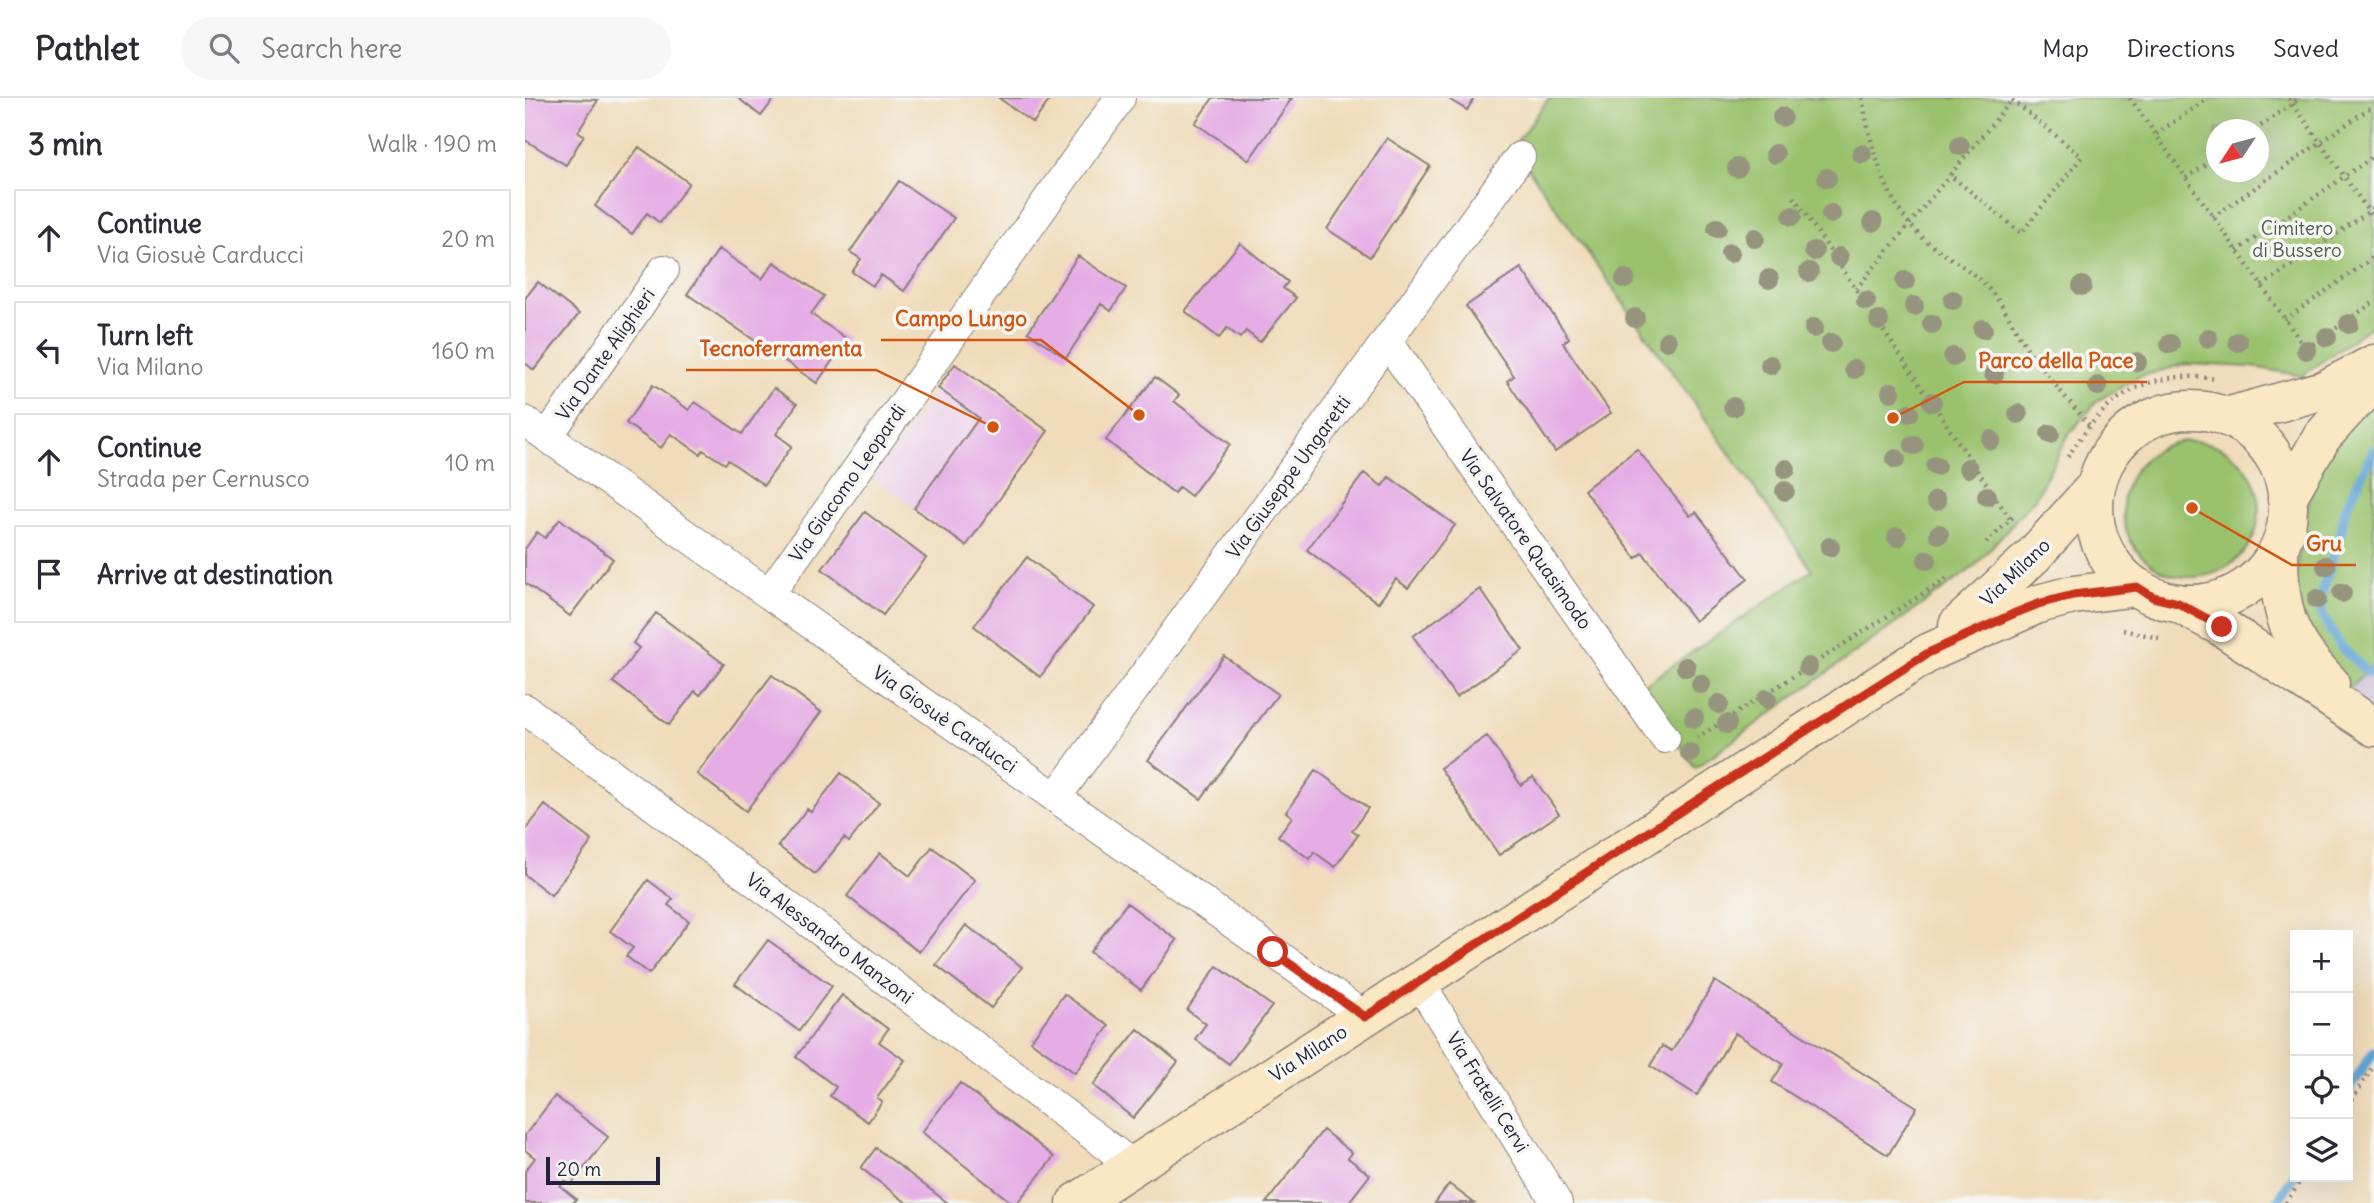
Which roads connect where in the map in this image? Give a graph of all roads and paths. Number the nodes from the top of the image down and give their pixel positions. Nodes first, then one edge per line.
1 (1120, 98) edge
2 (1862, 98) edge
3 (2130, 98) edge
4 (2208, 98) edge
5 (2300, 98) edge
6 (2011, 99) edge
7 (2291, 101) edge
8 (2374, 105) edge
9 (2269, 119) edge
10 (2156, 134) junction
11 (2321, 142) junction
12 (2374, 156) edge
13 (1520, 157) dead end
14 (2206, 164) edge
15 (1950, 175) junction
16 (2344, 176) junction
17 (2186, 178) junction
18 (1794, 197) dead end
19 (2374, 208) edge
20 (2368, 211) junction
21 (2213, 217) junction
22 (2374, 219) edge
23 (1908, 225) junction
24 (2237, 251) junction
25 (2374, 257) edge
26 (664, 270) dead end
27 (2262, 286) junction
28 (1856, 289) junction
29 (2374, 302) edge
30 (2285, 320) junction
31 (1387, 341) junction
32 (2374, 364) edge
33 (2374, 383) edge
34 (2226, 417) junction
35 (2089, 425) dead end
36 (536, 429) edge
37 (2096, 486) junction
38 (2287, 498) junction
39 (2019, 512) dead end
40 (2009, 519) junction
41 (2014, 527) dead end
42 (1982, 546) dead end
43 (2279, 548) junction
44 (1956, 573) dead end
45 (2137, 587) junction
46 (769, 594) junction
47 (2178, 603) junction
48 (1928, 653) junction
49 (525, 709) edge
50 (2374, 726) edge
51 (1665, 738) dead end
52 (1697, 738) dead end
53 (1056, 797) junction
54 (1419, 982) junction
55 (1365, 1017) junction
56 (2374, 1065) edge
57 (2353, 1098) edge
58 (1134, 1166) junction
59 (2299, 1182) edge
60 (1076, 1203) edge
61 (1557, 1203) edge
62 (2286, 1203) edge

1 - 46 street, Via Giacomo Leopardi
2 - 23 path
3 - 10 path
4 - 10 path
5 - 7 path
6 - 15 path
6 - 15 path
7 - 9 path
7 - 11 path
8 - 11 path
10 - 17 path
11 - 16 path
11 - 21 path
12 - 16 path
13 - 31 street, Via Giuseppe Ungaretti
14 - 17 path
15 - 23 path
16 - 20 path
16 - 24 path
17 - 21 path
18 - 28 path
19 - 20 path
20 - 22 path
20 - 27 path
21 - 24 path
23 - 28 path
23 - 35 path
24 - 27 path
25 - 30 path
26 - 36 street, Via Dante Alighieri
27 - 30 path
28 - 40 path
29 - 30 path
31 - 51 street, Via Salvatore Quasimodo
31 - 53 street, Via Giuseppe Ungaretti
32 - 34 street, Via Milano
33 - 38 street, Via Milano
34 - 37 street, Via Milano
34 - 38 street, Via Milano
36 - 46 street, Via Giosuè Carducci
37 - 45 street, Via Milano
37 - 48 street, Via Milano
38 - 43 street, Via Milano
39 - 40 path
40 - 41 path
40 - 42 path
43 - 47 street, Via Milano
43 - 50 street
44 - 52 path
45 - 47 street, Via Milano
45 - 48 street, Via Milano
46 - 53 street, Via Giosuè Carducci
47 - 50 street
48 - 54 street, Via Milano
49 - 58 street, Via Alessandro Manzoni
53 - 55 street, Via Giosuè Carducci
54 - 55 street, Via Milano
54 - 61 street, Via Fratelli Cervi
55 - 58 street, Via Milano
56 - 57 path
58 - 60 street, Via Milano
59 - 62 path

